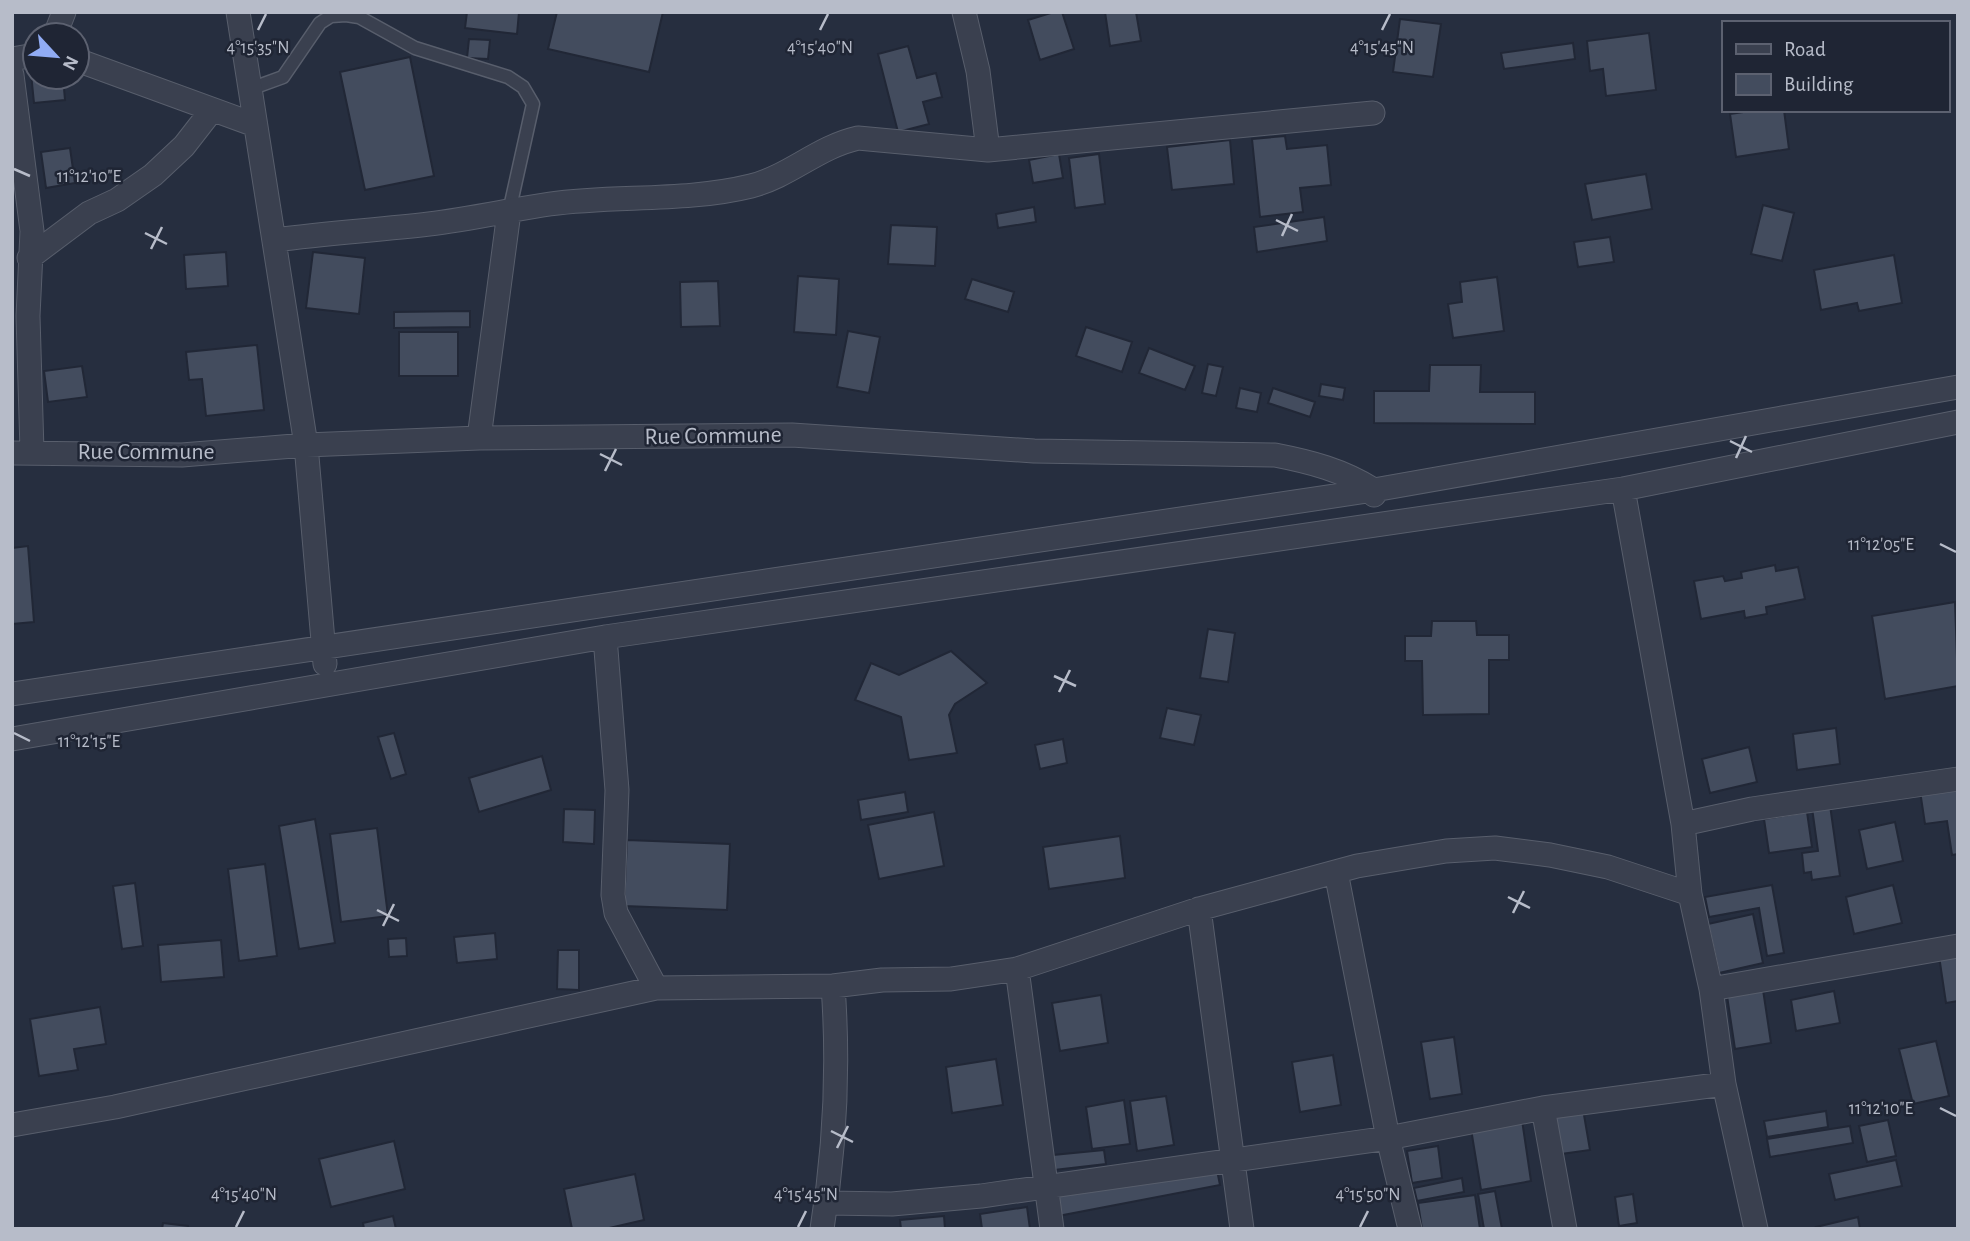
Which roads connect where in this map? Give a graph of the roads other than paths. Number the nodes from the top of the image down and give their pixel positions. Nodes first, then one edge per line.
1 (238, 12) edge
2 (964, 12) edge
3 (91, 65) edge
4 (12, 75) edge
5 (250, 89) junction
6 (212, 110) junction
7 (1373, 114) dead end
8 (255, 125) junction
9 (988, 150) junction
10 (509, 212) junction
11 (275, 240) junction
12 (29, 258) junction
13 (1958, 387) edge
14 (1958, 422) edge
15 (479, 438) junction
16 (306, 445) junction
17 (22, 452) edge
18 (1623, 489) junction
19 (1374, 490) junction
20 (1375, 523) junction
21 (884, 564) junction
22 (889, 596) junction
23 (605, 637) junction
24 (323, 650) junction
25 (327, 683) junction
26 (12, 694) edge
27 (12, 739) edge
28 (1958, 779) edge
29 (1683, 824) junction
30 (1336, 872) junction
31 (1690, 894) junction
32 (1199, 909) junction
33 (1958, 946) edge
34 (1017, 968) junction
35 (833, 986) junction
36 (656, 988) junction
37 (1711, 989) junction
38 (1724, 1084) junction
39 (1543, 1108) junction
40 (12, 1125) edge
41 (1388, 1138) junction
42 (1233, 1159) junction
43 (1045, 1186) junction
44 (827, 1203) junction
45 (822, 1229) edge
46 (1052, 1229) edge
47 (1242, 1229) edge
48 (1410, 1229) edge
49 (1565, 1229) edge
50 (1756, 1229) edge

1 - 5 street
2 - 9 street
3 - 6 street
4 - 12 street
5 - 8 street
5 - 10 lane
6 - 8 street
6 - 12 street
7 - 9 street
8 - 11 street
9 - 10 street
10 - 11 street
10 - 15 street
11 - 16 street
12 - 17 street
13 - 19 street
14 - 18 street
15 - 16 street, Rue Commune
15 - 19 street, Rue Commune
16 - 17 street, Rue Commune
16 - 24 street
18 - 20 street
18 - 29 street
19 - 20 street
19 - 21 street
20 - 22 street
21 - 22 street
21 - 24 street
22 - 23 street
23 - 25 street
23 - 36 street
24 - 25 street
24 - 26 street
25 - 27 street
28 - 29 street
29 - 31 street
30 - 31 street
30 - 32 street
30 - 41 street
31 - 37 street
32 - 34 street
32 - 42 street
33 - 37 street
34 - 35 street
34 - 43 street
35 - 36 street
35 - 44 street
36 - 40 street
37 - 38 street
38 - 39 street
38 - 50 street
39 - 41 street
39 - 49 street
41 - 42 street
41 - 48 street
42 - 43 street
42 - 47 street
43 - 44 street
43 - 46 street
44 - 45 street

